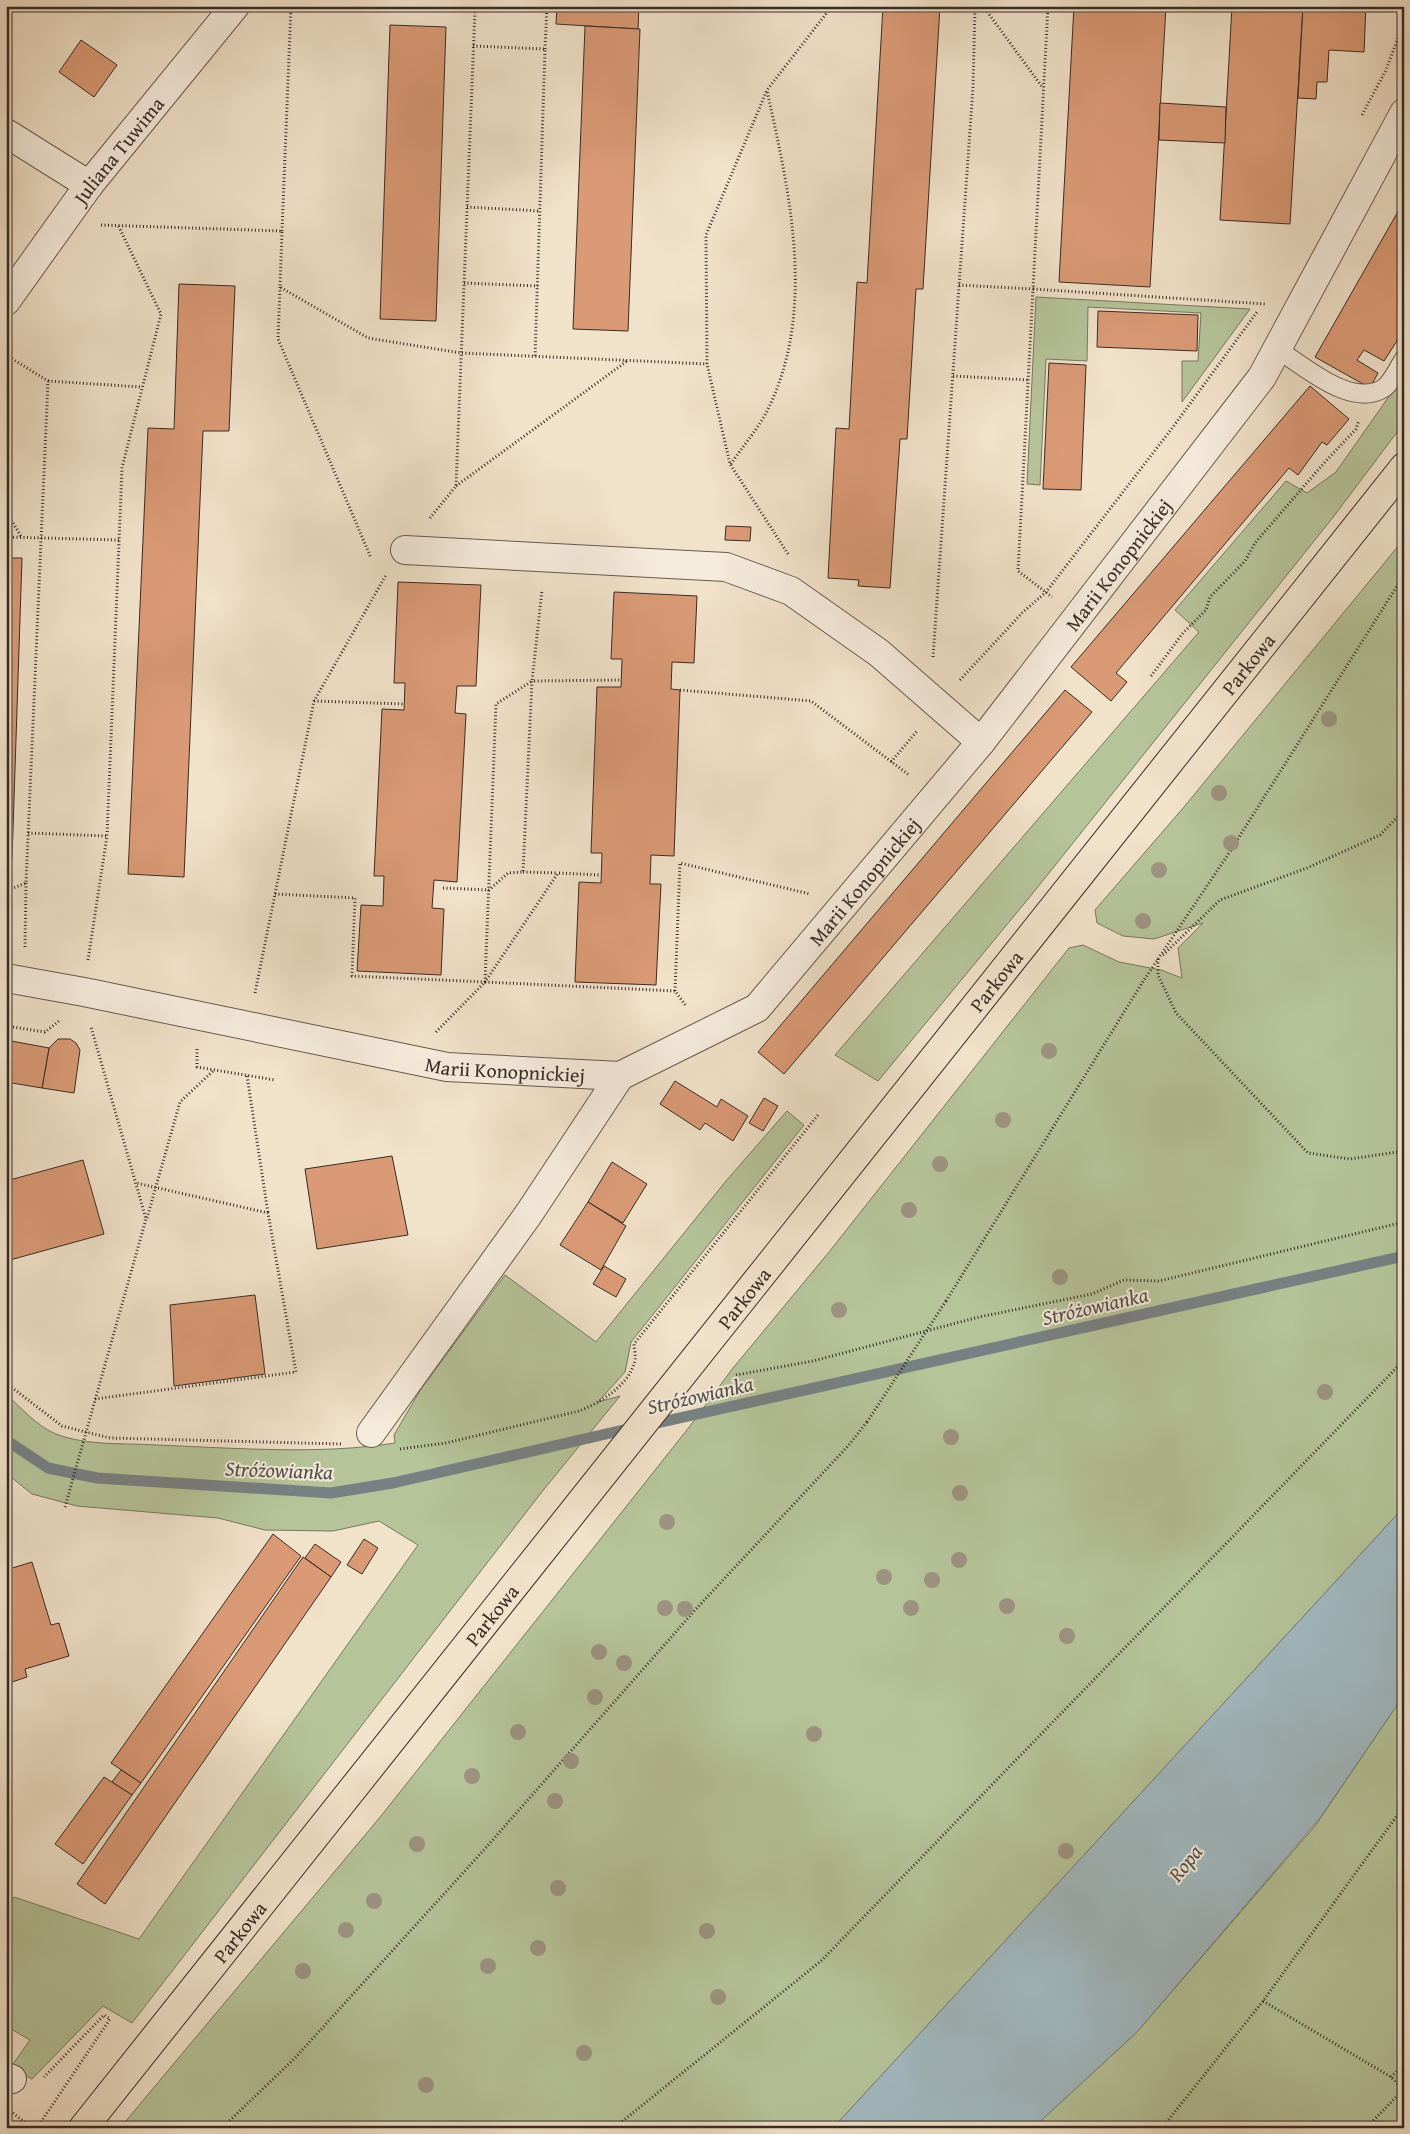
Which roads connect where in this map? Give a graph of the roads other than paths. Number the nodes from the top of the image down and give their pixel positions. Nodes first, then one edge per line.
1 (235, 6) edge
2 (1404, 113) edge
3 (6, 133) edge
4 (89, 185) junction
5 (6, 301) edge
6 (1277, 349) junction
7 (1404, 360) edge
8 (1404, 467) edge
9 (405, 550) dead end
10 (980, 742) junction
11 (15, 980) edge
12 (620, 1076) junction
13 (371, 1433) road end
14 (83, 2128) edge

1 - 4 street, Juliana Tuwima
2 - 6 street, Marii Konopnickiej
3 - 4 street
4 - 5 street, Juliana Tuwima
6 - 7 lane
6 - 10 street, Marii Konopnickiej
8 - 14 main road, Parkowa
9 - 10 street
10 - 12 street, Marii Konopnickiej
11 - 12 street, Marii Konopnickiej
12 - 13 street

